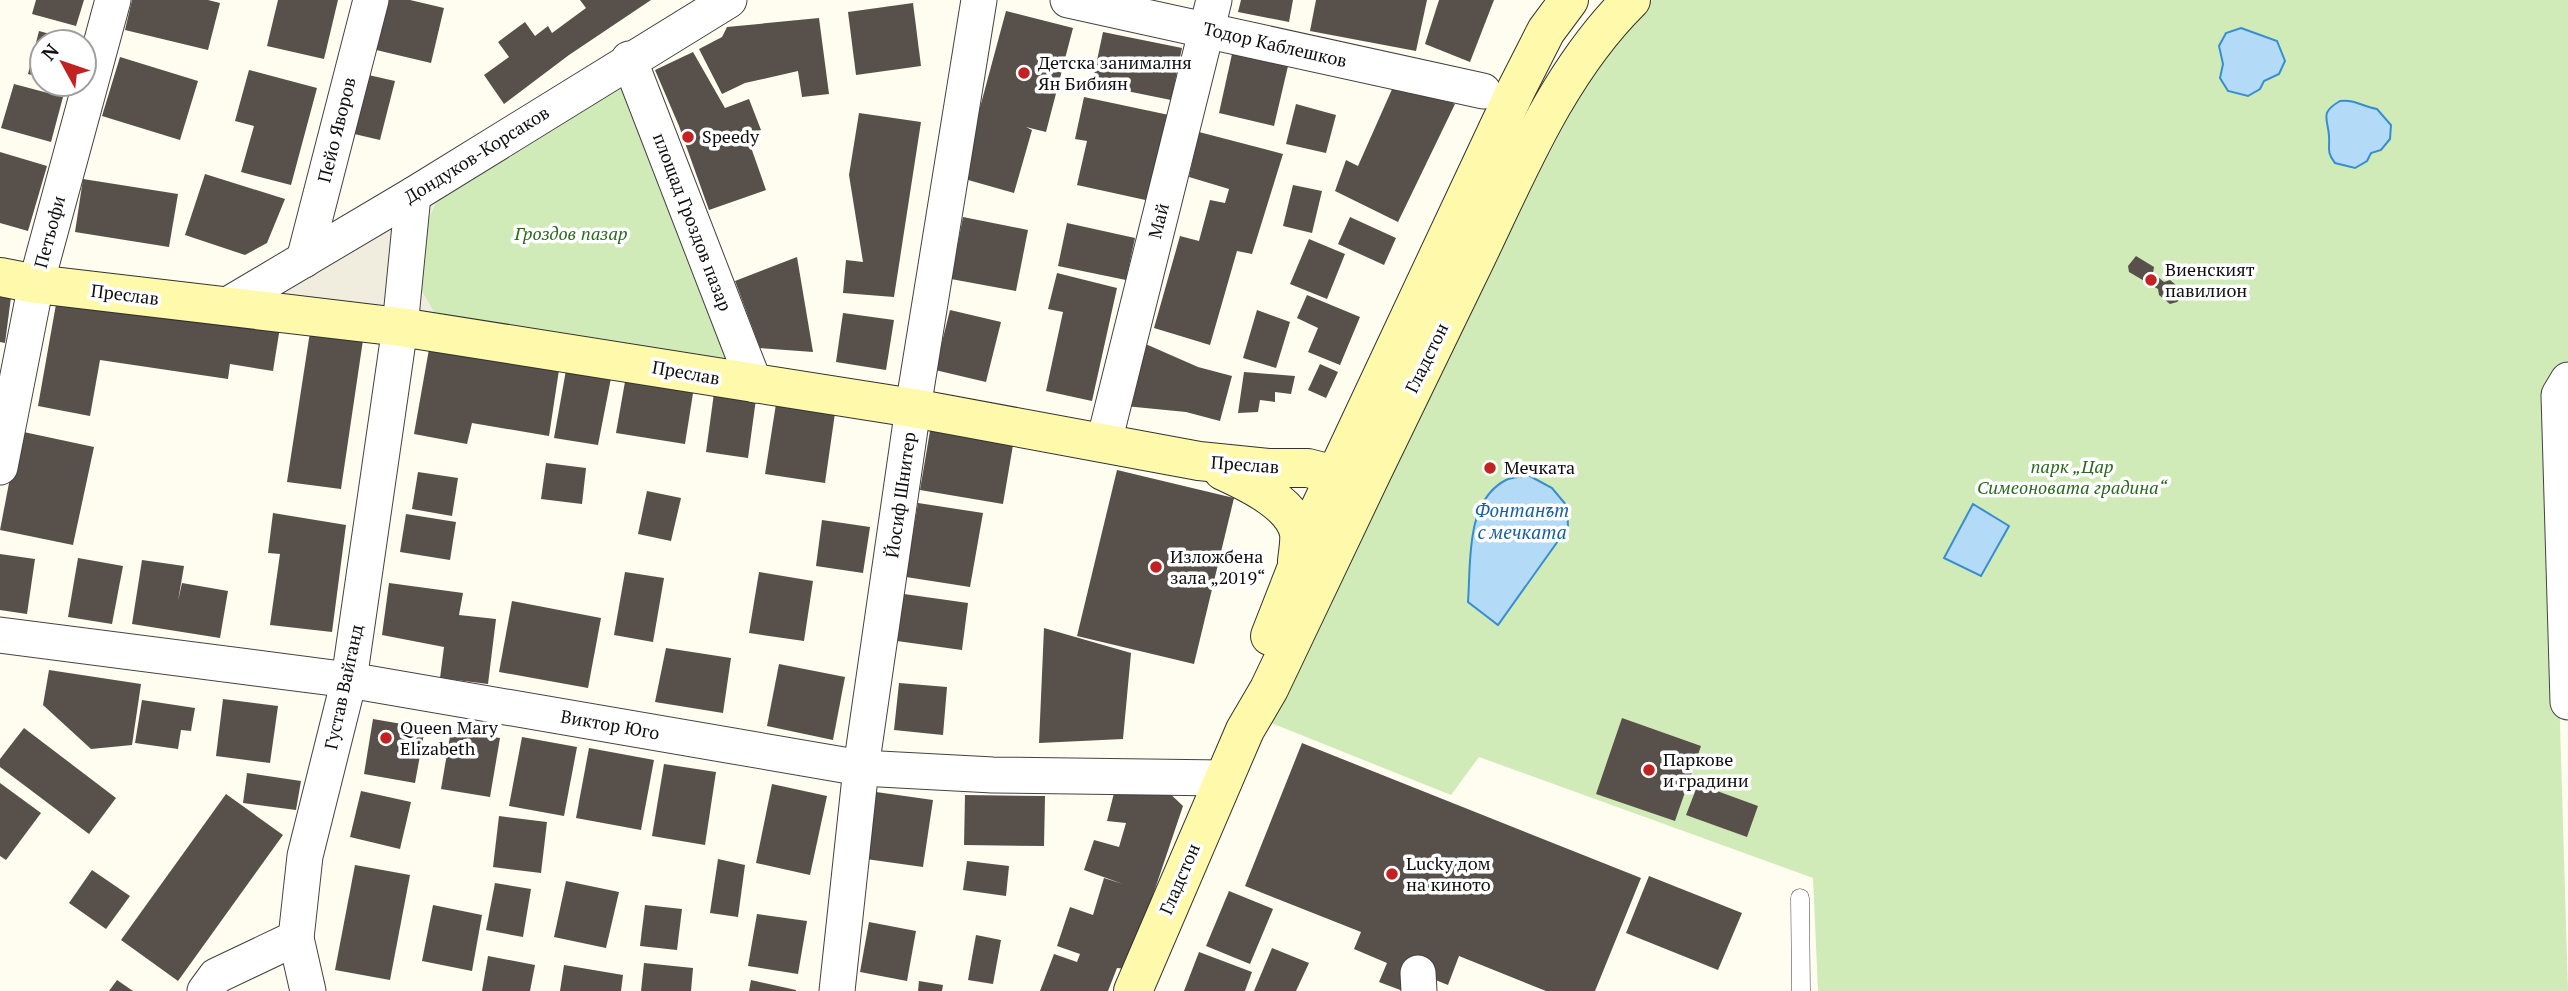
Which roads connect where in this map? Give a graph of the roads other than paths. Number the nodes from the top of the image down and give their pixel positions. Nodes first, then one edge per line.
1 (113, 0) edge
2 (370, 0) edge
3 (729, 0) edge
4 (979, 0) edge
5 (1068, 0) edge
6 (1569, 0) edge
7 (1631, 0) edge
8 (689, 10) edge
9 (1210, 15) edge
10 (629, 60) junction
11 (1483, 91) dead end
12 (413, 195) junction
13 (304, 260) junction
14 (18, 281) edge
15 (224, 307) junction
16 (400, 327) junction
17 (755, 385) junction
18 (2563, 387) edge
19 (913, 408) junction
20 (1104, 442) junction
21 (1199, 461) junction
22 (0, 467) edge
23 (1345, 490) junction
24 (1297, 561) junction
25 (0, 635) edge
26 (349, 680) junction
27 (2568, 702) edge
28 (1245, 730) junction
29 (860, 768) junction
30 (1223, 778) junction
31 (1800, 898) dead end
32 (296, 938) junction
33 (205, 991) edge
34 (308, 991) edge
35 (837, 991) edge
36 (1133, 991) edge
37 (1801, 991) edge

1 - 14 street, Петьофи
2 - 13 street, Пейо Яворов
3 - 8 street, Дондуков-Корсаков
4 - 19 street, Йосиф Шнитер
5 - 9 street, Тодор Каблешков
6 - 23 main road, Гладстон
7 - 23 main road, Гладстон
8 - 10 street, Дондуков-Корсаков
9 - 11 street, Тодор Каблешков
9 - 20 street, Май
10 - 12 street, Дондуков-Корсаков
10 - 17 street, площад Гроздов пазар
12 - 13 street, Дондуков-Корсаков
12 - 16 street, Густав Вайганд
13 - 15 street, Дондуков-Корсаков
14 - 15 main road, Преслав
14 - 22 street, Петьофи
15 - 16 main road, Преслав
16 - 17 main road, Преслав
16 - 26 street, Густав Вайганд
17 - 19 main road, Преслав
18 - 27 street
19 - 20 main road, Преслав
19 - 29 street, Йосиф Шнитер
20 - 21 main road, Преслав
21 - 23 main road, Преслав
21 - 24 main road
23 - 24 main road, Гладстон
23 - 28 main road, Гладстон
24 - 28 main road, Гладстон
25 - 26 street, Виктор Юго
26 - 29 street, Виктор Юго
26 - 32 street, Густав Вайганд
28 - 30 main road, Гладстон
29 - 30 street, Виктор Юго
29 - 35 street, Йосиф Шнитер
30 - 36 main road, Гладстон
31 - 37 lane
32 - 33 street
32 - 34 street, Густав Вайганд

